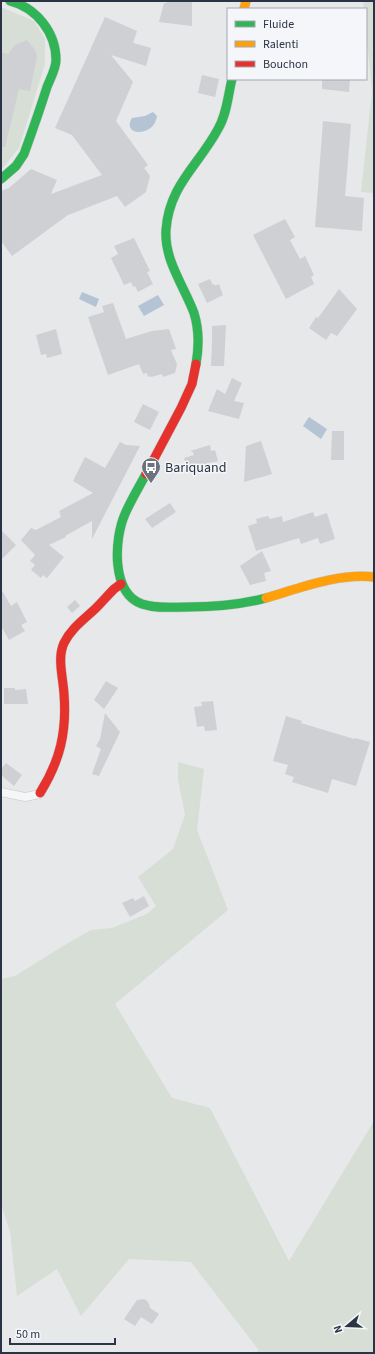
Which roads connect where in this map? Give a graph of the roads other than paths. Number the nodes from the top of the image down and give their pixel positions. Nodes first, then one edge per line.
1 (10, 1) edge
2 (232, 80) edge
3 (1, 179) edge
4 (374, 577) edge
5 (121, 584) junction
6 (1, 792) edge
7 (40, 793) joint

1 - 3 street
2 - 5 street
4 - 5 street
5 - 7 street
6 - 7 lane

